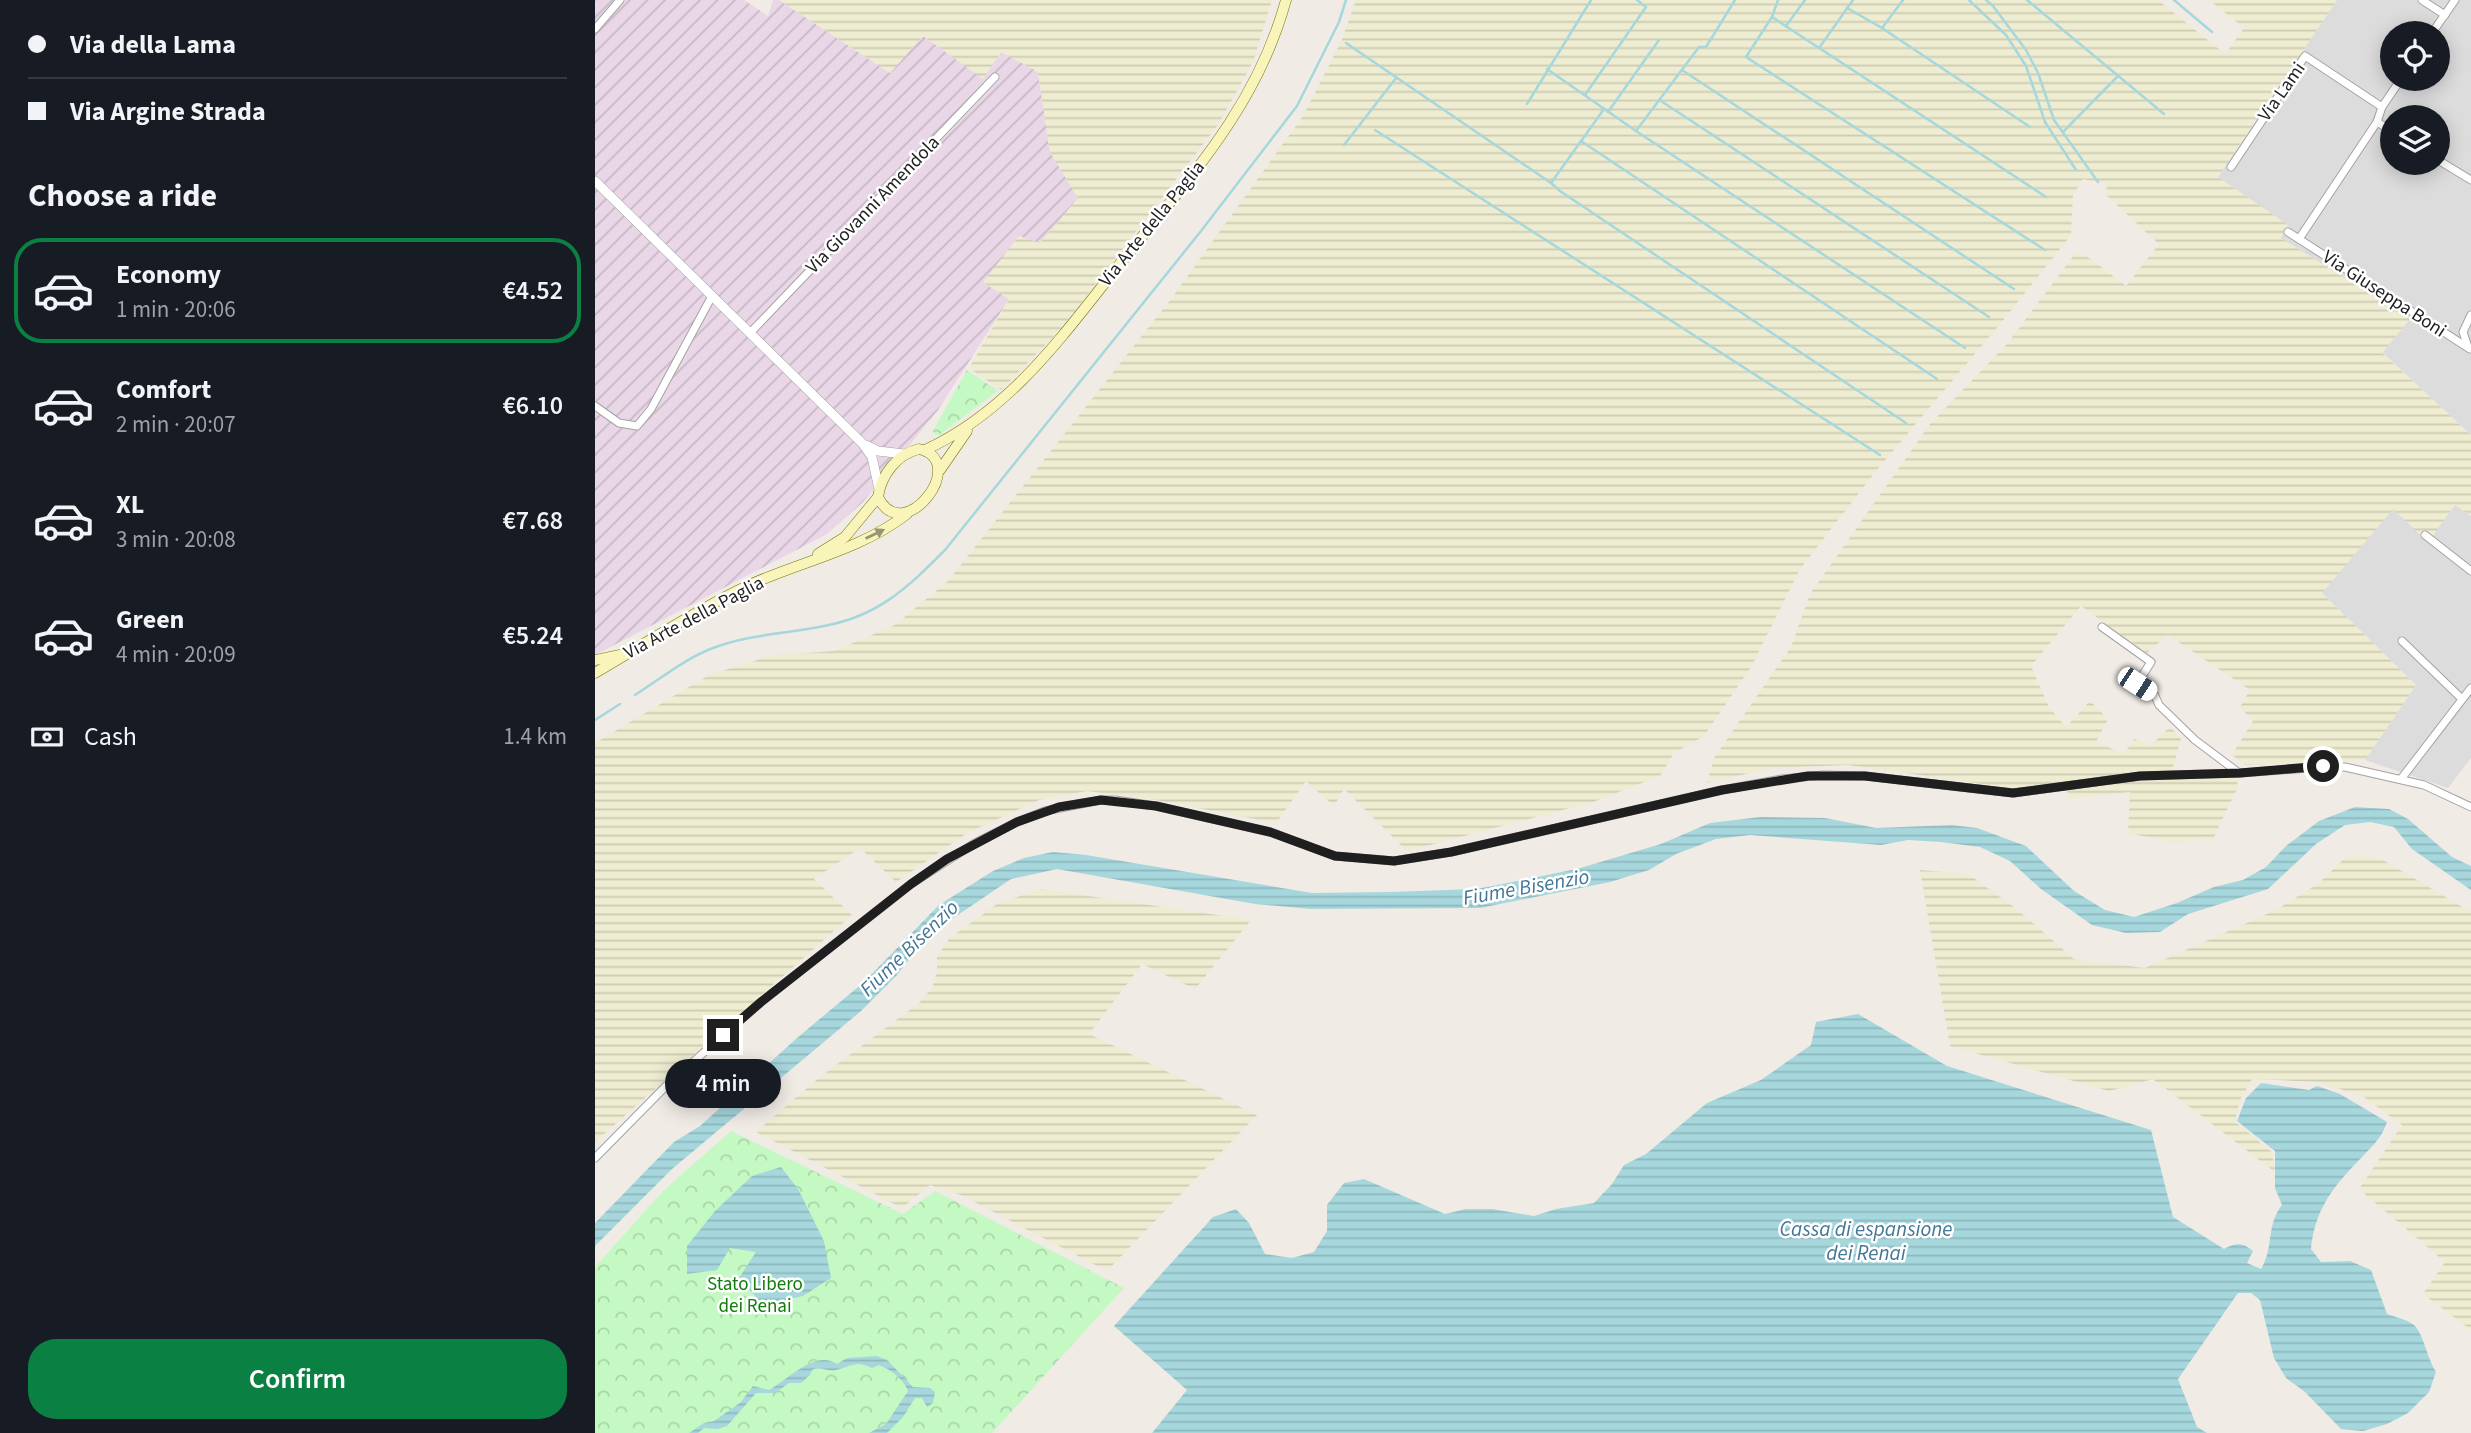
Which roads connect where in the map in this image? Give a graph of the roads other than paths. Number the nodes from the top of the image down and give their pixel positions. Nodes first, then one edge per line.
1 (620, 0) edge
2 (1286, 0) edge
3 (2422, 0) edge
4 (2455, 0) edge
5 (2445, 15) junction
6 (2441, 21) edge
7 (595, 29) edge
8 (995, 76) dead end
9 (2380, 106) edge
10 (2380, 113) edge
11 (2377, 122) junction
12 (2380, 124) edge
13 (2231, 167) dead end
14 (2450, 167) edge
15 (2471, 180) edge
16 (595, 181) edge
17 (2288, 232) dead end
18 (2299, 239) junction
19 (712, 296) junction
20 (2471, 315) edge
21 (750, 333) junction
22 (2470, 350) edge
23 (595, 406) edge
24 (977, 420) junction
25 (862, 443) junction
26 (925, 450) junction
27 (904, 454) junction
28 (939, 471) junction
29 (879, 493) junction
30 (907, 514) junction
31 (2425, 535) dead end
32 (795, 567) junction
33 (2471, 571) edge
34 (2102, 627) dead end
35 (2402, 641) dead end
36 (631, 652) junction
37 (595, 660) edge
38 (595, 673) edge
39 (2471, 688) edge
40 (2462, 699) junction
41 (2240, 773) junction
42 (2401, 779) junction
43 (2471, 807) edge
44 (595, 1158) edge

1 - 7 street
2 - 24 main road, Via Arte della Paglia
3 - 5 street
4 - 5 street
5 - 6 street
8 - 21 street, Via Giovanni Amendola
9 - 13 street, Via Lami
10 - 11 street
11 - 12 street
11 - 18 street
14 - 15 street
16 - 19 street
17 - 18 street, Via Giuseppa Boni
18 - 22 street, Via Giuseppa Boni
19 - 21 street
19 - 23 street
20 - 22 street
21 - 25 street
24 - 26 main road, Via Arte della Paglia
24 - 28 main road, Via Arte della Paglia
25 - 27 street
25 - 29 street
26 - 27 main road, Via Arte della Paglia
26 - 28 main road
27 - 29 main road, Via Arte della Paglia
28 - 30 main road, Via Arte della Paglia
29 - 30 main road
29 - 32 main road, Via Arte della Paglia
32 -> 30 main road, Via Arte della Paglia
31 - 33 street
32 - 36 main road, Via Arte della Paglia
34 - 41 street
35 - 40 street
36 - 37 main road
36 - 38 main road, Via Arte della Paglia
39 - 40 street
40 - 42 street
41 - 42 street
41 - 44 street
42 - 43 street

